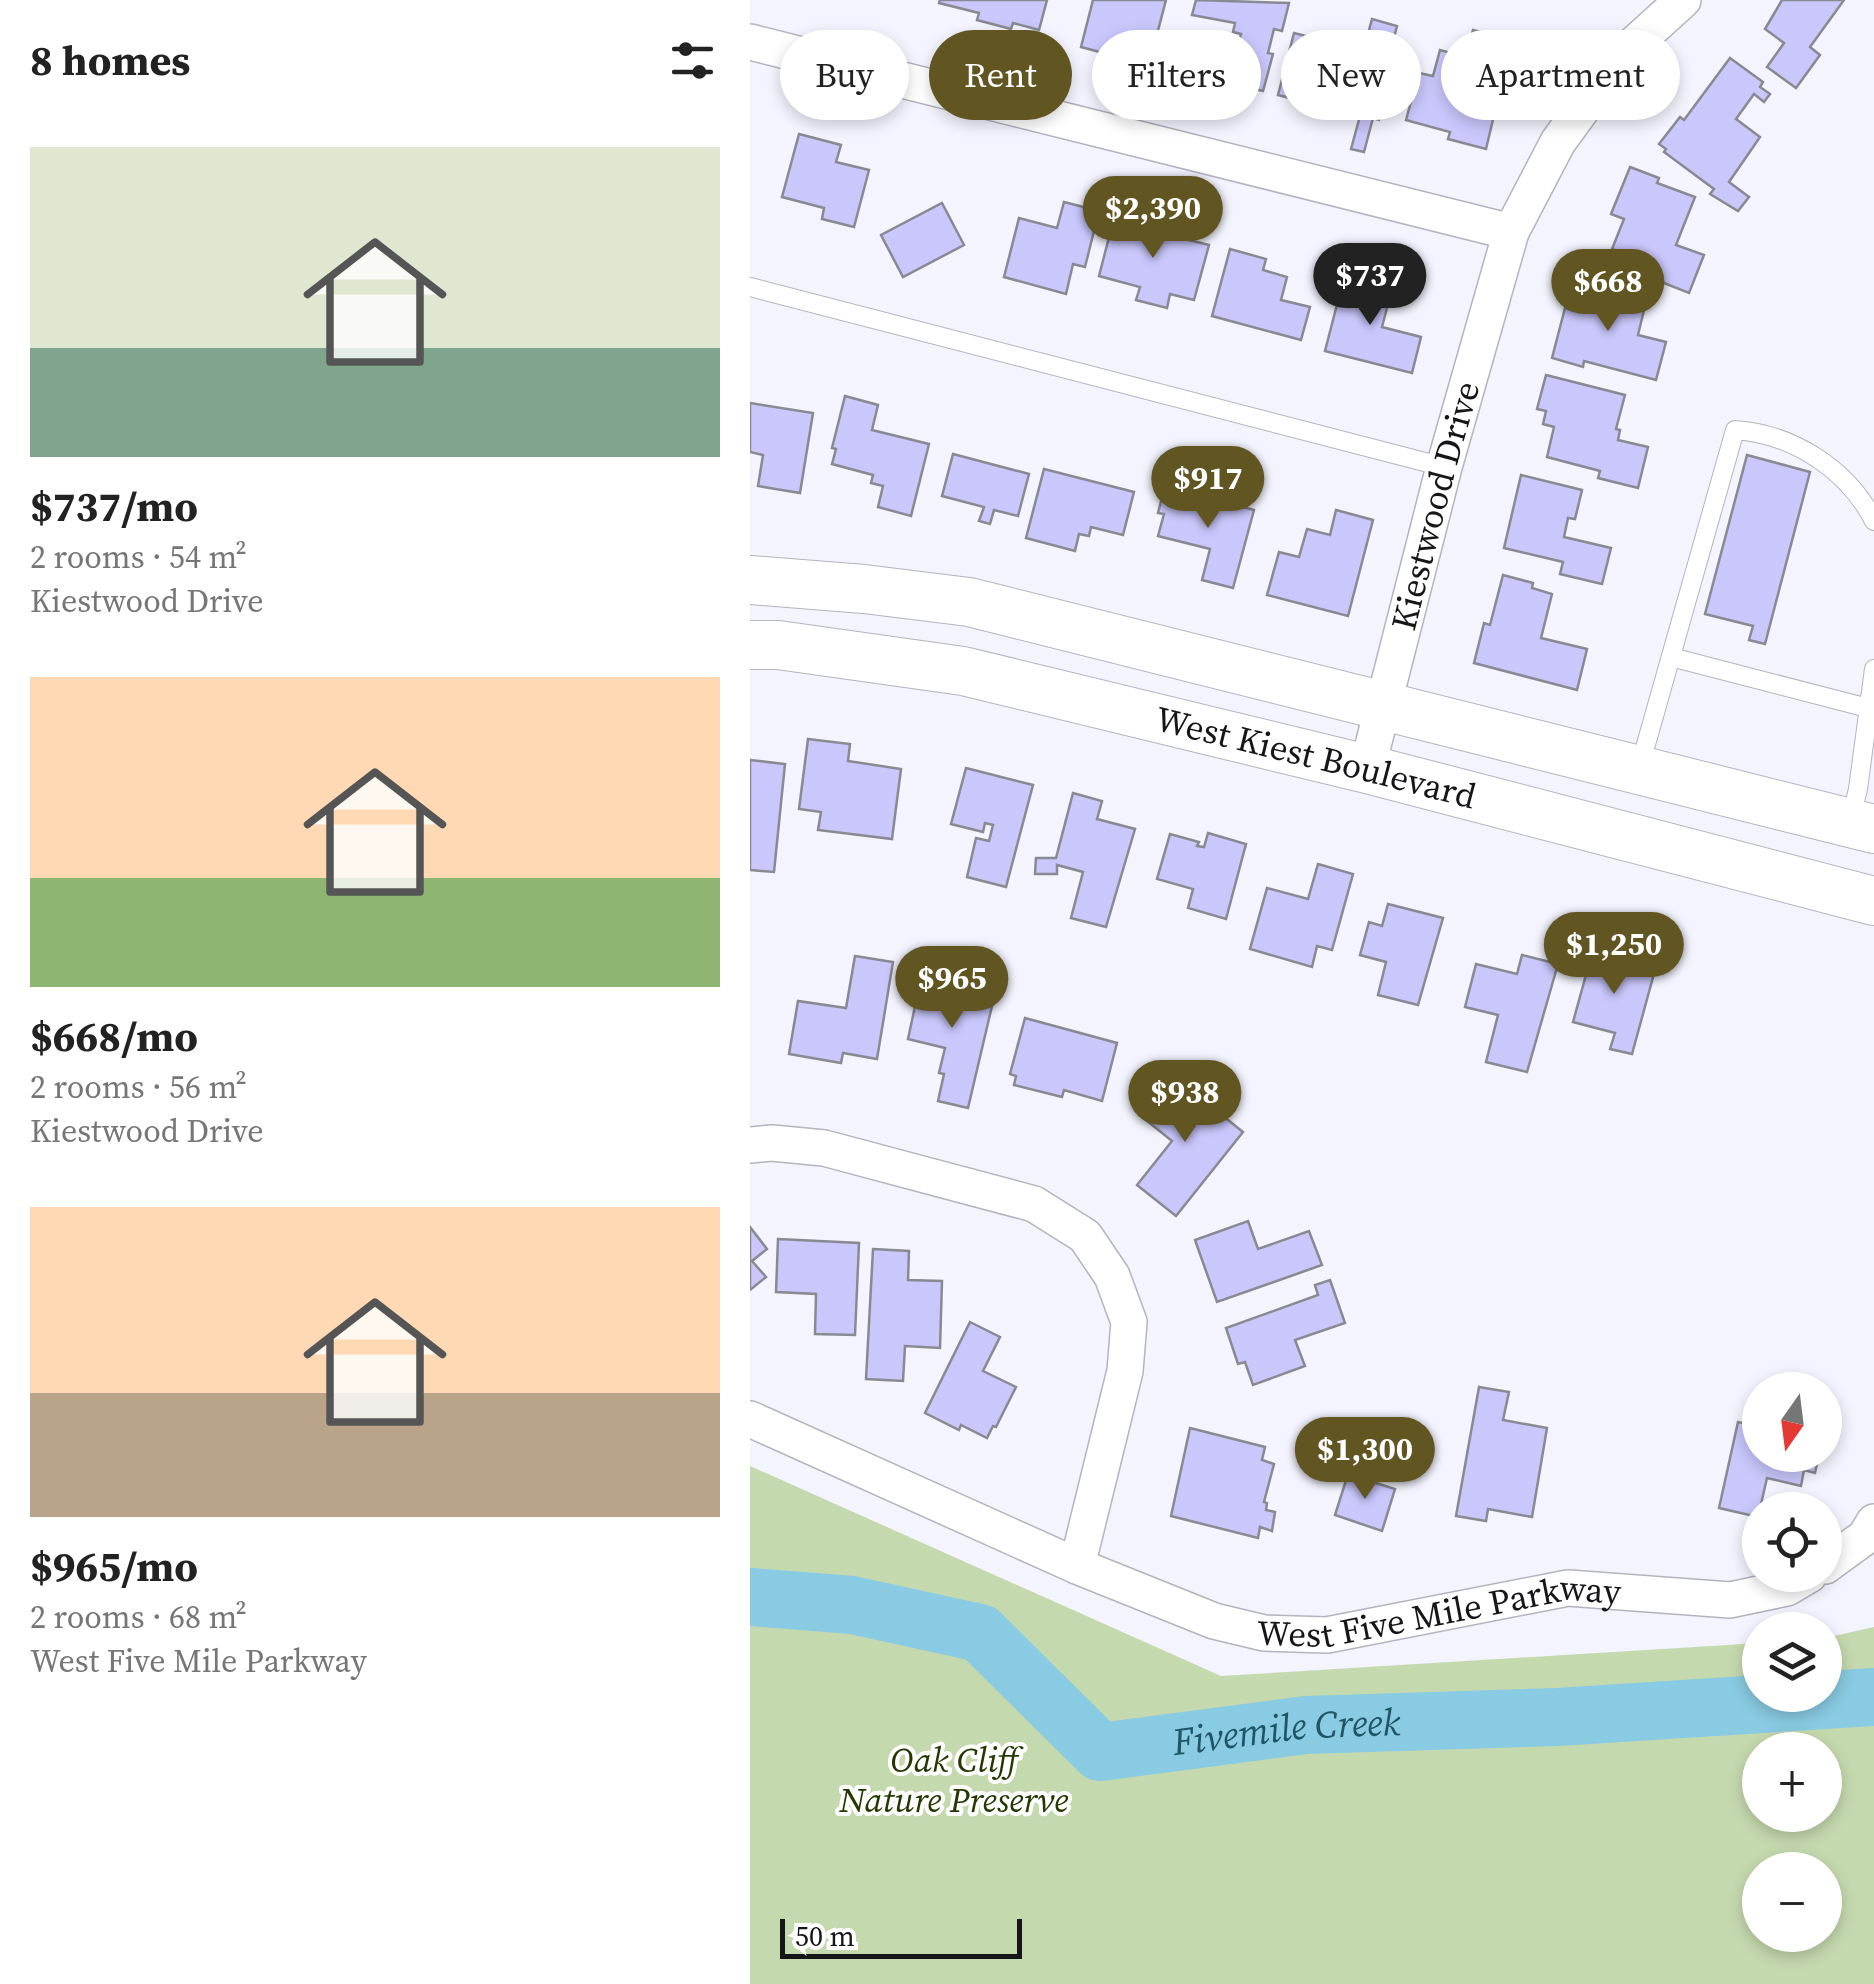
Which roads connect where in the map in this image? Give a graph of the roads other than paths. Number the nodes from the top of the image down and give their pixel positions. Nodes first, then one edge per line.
1 (1683, 0) edge
2 (750, 42) edge
3 (1511, 232) junction
4 (750, 287) edge
5 (1444, 467) junction
6 (1874, 521) edge
7 (750, 580) edge
8 (750, 645) edge
9 (1671, 657) junction
10 (1874, 669) edge
11 (1385, 704) junction
12 (1868, 708) junction
13 (1367, 769) junction
14 (1639, 769) junction
15 (1867, 825) edge
16 (1861, 897) edge
17 (750, 1145) edge
18 (750, 1419) edge
19 (1874, 1522) edge
20 (1842, 1554) edge
21 (1077, 1566) junction
22 (1768, 1592) edge

1 - 3 street, Kiestwood Drive
2 - 3 street
3 - 5 street, Kiestwood Drive
4 - 5 lane
5 - 11 street, Kiestwood Drive
6 - 9 lane
7 - 11 main road, West Kiest Boulevard
8 - 13 main road, West Kiest Boulevard
9 - 12 lane
9 - 14 lane
10 - 12 lane
11 - 13 street, Kiestwood Drive
11 - 14 main road, West Kiest Boulevard
12 - 15 lane
13 - 16 main road, West Kiest Boulevard
14 - 15 main road, West Kiest Boulevard
15 - 16 main road
17 - 21 street
18 - 21 street, West Five Mile Parkway
19 - 20 street
21 - 22 street, West Five Mile Parkway

